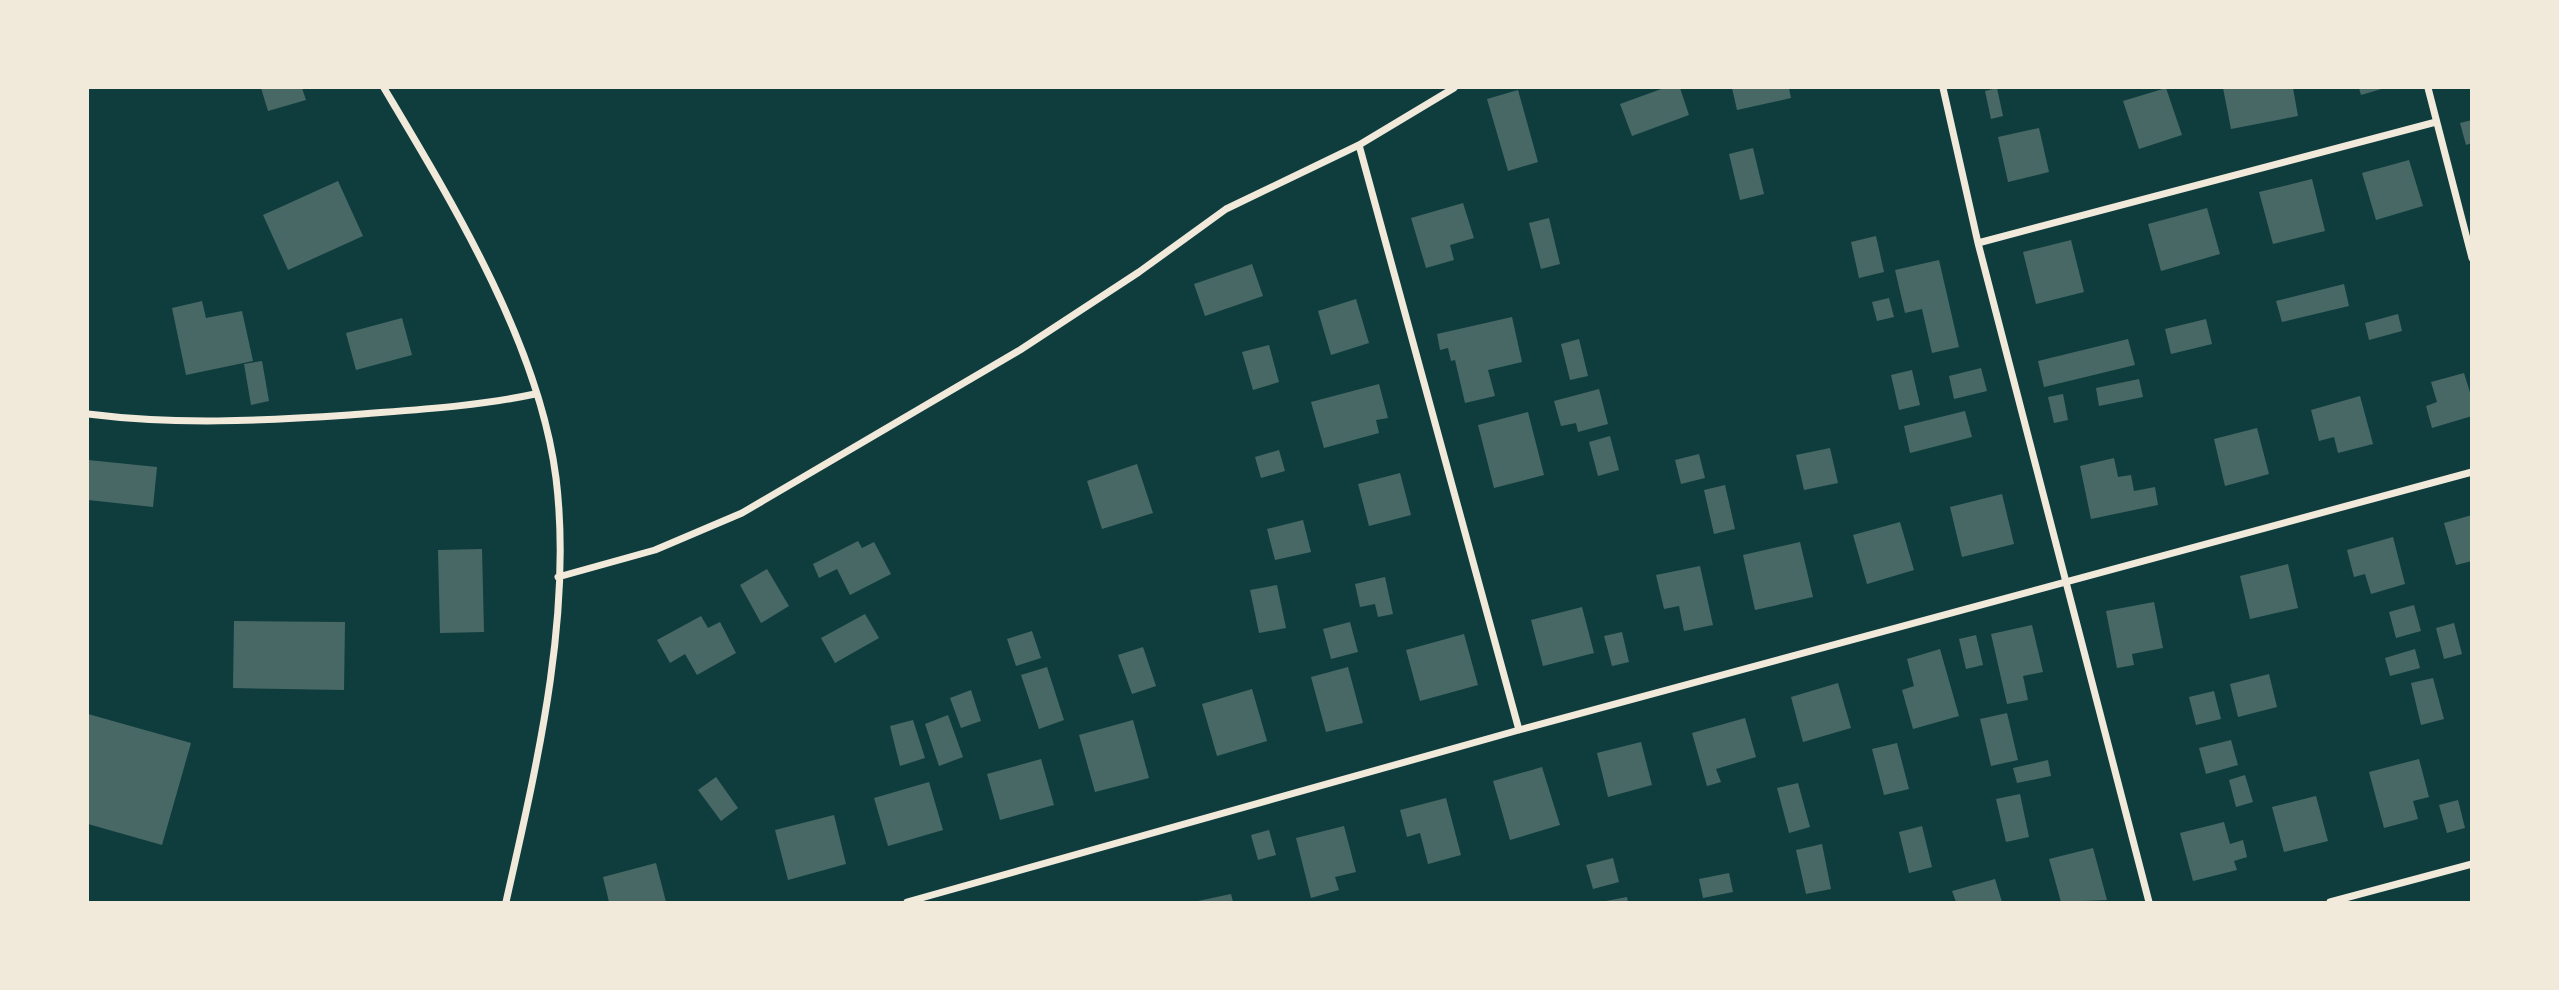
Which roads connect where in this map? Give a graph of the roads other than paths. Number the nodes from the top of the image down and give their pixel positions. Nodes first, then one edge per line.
1 (384, 88) edge
2 (1454, 88) edge
3 (1943, 88) edge
4 (2428, 88) edge
5 (2436, 122) junction
6 (1359, 145) junction
7 (1978, 243) junction
8 (2472, 258) edge
9 (535, 394) junction
10 (88, 414) edge
11 (2472, 472) edge
12 (558, 577) junction
13 (2066, 580) junction
14 (1519, 730) junction
15 (2472, 863) edge
16 (506, 902) edge
17 (907, 902) edge
18 (2149, 902) edge
19 (2330, 902) edge

1 - 9 street
2 - 6 street
3 - 7 street
4 - 5 street
5 - 7 street
5 - 8 street
6 - 12 street
6 - 14 street
7 - 13 street
9 - 10 street
9 - 12 street
11 - 13 street
12 - 16 street
13 - 14 street
13 - 18 street
14 - 17 street
15 - 19 street

